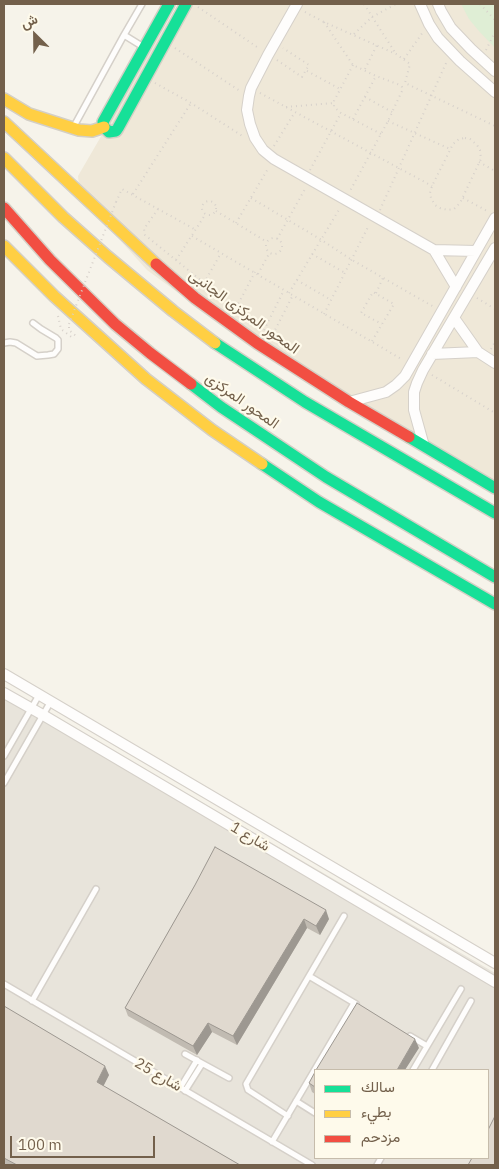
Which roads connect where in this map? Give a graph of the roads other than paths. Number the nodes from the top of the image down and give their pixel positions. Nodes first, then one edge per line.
1 (142, 4) edge
2 (169, 4) edge
3 (186, 4) edge
4 (420, 4) edge
5 (438, 4) edge
6 (296, 5) edge
7 (124, 35) junction
8 (145, 48) junction
9 (495, 71) edge
10 (495, 92) edge
11 (4, 99) edge
12 (4, 122) edge
13 (104, 127) junction
14 (73, 129) junction
15 (4, 158) edge
16 (4, 208) edge
17 (495, 216) edge
18 (4, 246) edge
19 (495, 248) edge
20 (434, 250) junction
21 (476, 251) junction
22 (456, 287) junction
23 (454, 318) junction
24 (33, 323) dead end
25 (4, 343) edge
26 (478, 352) junction
27 (432, 354) junction
28 (495, 363) edge
29 (349, 402) junction
30 (424, 446) junction
31 (495, 488) edge
32 (495, 513) edge
33 (495, 577) edge
34 (495, 604) edge
35 (4, 674) edge
36 (4, 693) edge
37 (39, 694) junction
38 (51, 701) junction
39 (31, 708) junction
40 (43, 715) junction
41 (4, 756) edge
42 (4, 783) edge
43 (96, 889) dead end
44 (344, 916) dead end
45 (495, 963) edge
46 (309, 976) junction
47 (495, 982) edge
48 (4, 984) edge
49 (461, 989) dead end
50 (32, 1001) junction
51 (471, 1001) dead end
52 (354, 1003) junction
53 (362, 1008) edge
54 (403, 1032) edge
55 (427, 1046) junction
56 (185, 1054) dead end
57 (197, 1060) junction
58 (202, 1064) junction
59 (315, 1069) edge
60 (414, 1069) edge
61 (433, 1069) edge
62 (314, 1071) edge
63 (229, 1078) dead end
64 (180, 1088) junction
65 (186, 1091) junction
66 (296, 1101) junction
67 (314, 1112) edge
68 (288, 1116) junction
69 (272, 1142) junction
70 (312, 1165) edge

1 - 7 lane
2 - 8 main road
3 - 13 main road
4 - 10 street
5 - 9 street
6 - 20 street
7 - 8 lane
7 - 14 lane
8 - 13 main road
11 - 14 main road
12 - 29 main road, المحور المركزى الجانبى
13 - 14 main road
15 - 32 main road
16 - 33 main road, المحور المركزى
17 - 21 street
18 - 34 main road
19 - 23 street
20 - 21 street
20 - 22 street
21 - 22 street
22 - 29 street
23 - 26 street
23 - 27 street
24 - 25 lane
26 - 27 street
26 - 28 street
27 - 30 street
29 - 30 main road, المحور المركزى الجانبى
30 - 31 main road, المحور المركزى الجانبى
35 - 37 street, شارع 1
36 - 39 street, شارع 1
37 - 38 street, شارع 1
37 - 39 lane
38 - 40 lane
38 - 45 street, شارع 1
39 - 40 street, شارع 1
39 - 41 lane
40 - 42 lane
40 - 47 street, شارع 1
43 - 50 lane
44 - 46 lane
46 - 52 lane
46 - 68 lane
48 - 50 lane, شارع 25
49 - 55 lane
50 - 64 lane, شارع 25
51 - 61 lane
52 - 53 lane
52 - 59 lane
54 - 55 lane
55 - 60 lane
56 - 57 lane
57 - 58 lane
57 - 64 lane
58 - 63 lane
58 - 65 lane
62 - 66 lane
64 - 65 lane, شارع 25
65 - 69 lane, شارع 25
66 - 67 lane
66 - 68 lane
68 - 69 lane
69 - 70 lane, شارع 25

